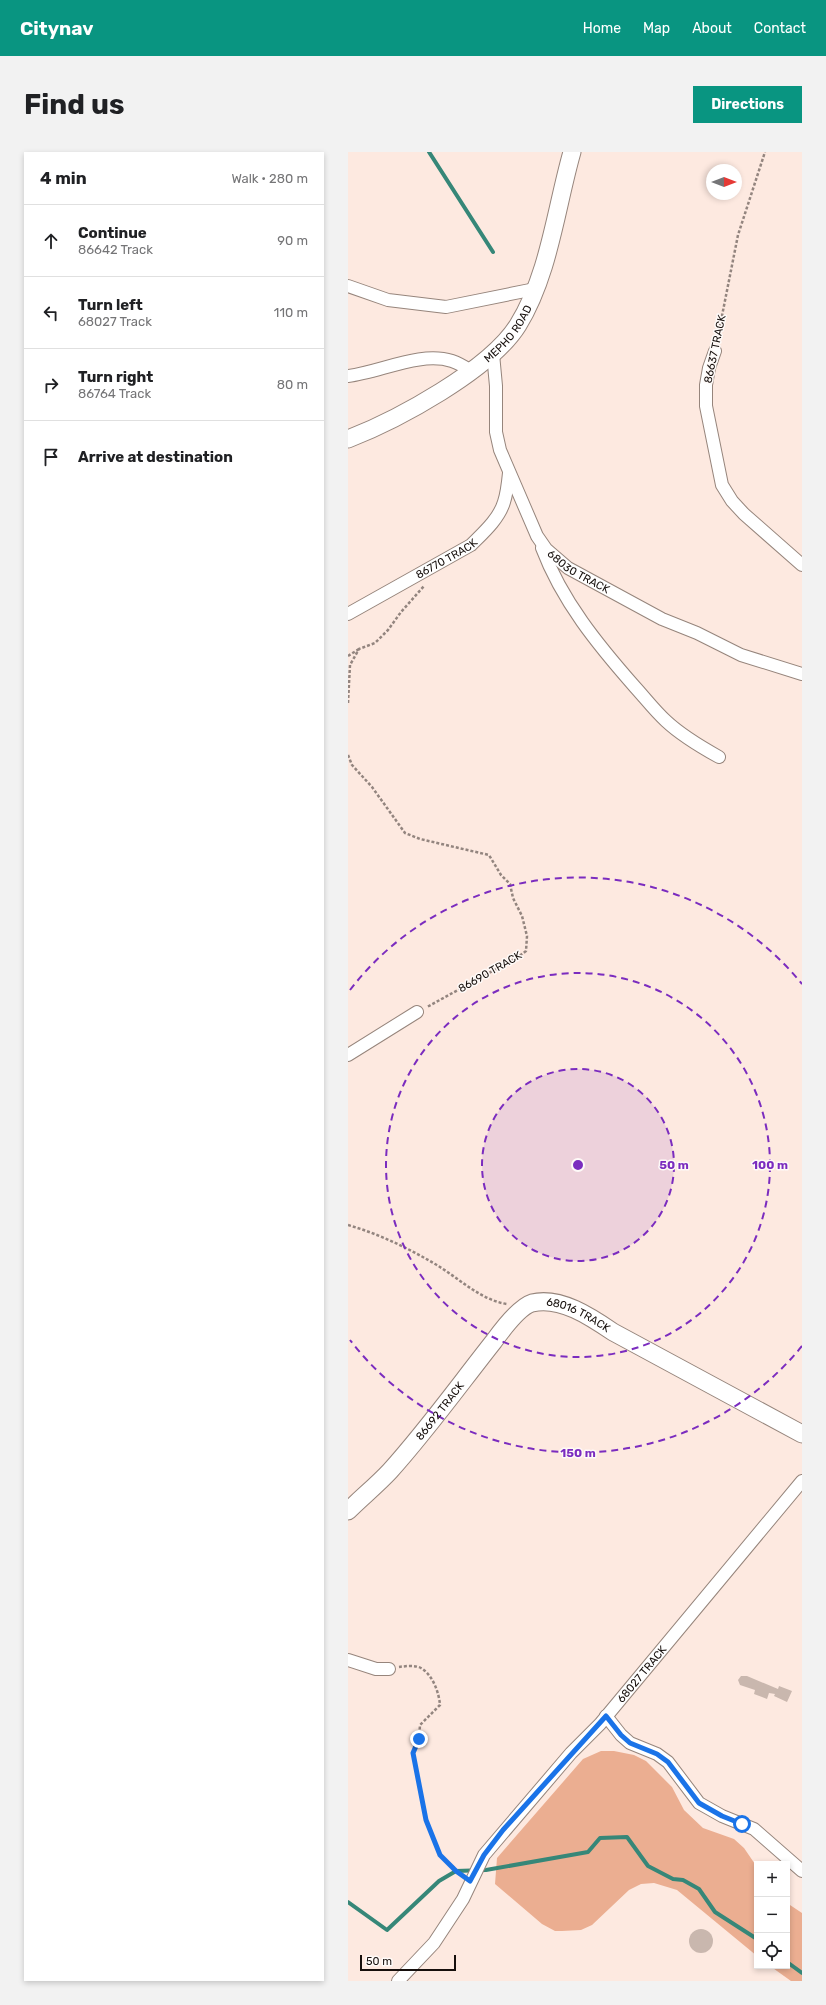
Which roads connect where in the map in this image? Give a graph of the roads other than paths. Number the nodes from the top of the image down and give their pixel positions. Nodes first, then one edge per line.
1 (572, 152) edge
2 (348, 286) edge
3 (535, 289) junction
4 (716, 351) road end
5 (493, 354) junction
6 (471, 371) junction
7 (348, 376) edge
8 (348, 439) edge
9 (509, 473) junction
10 (537, 536) junction
11 (802, 565) edge
12 (348, 614) edge
13 (802, 674) edge
14 (719, 757) dead end
15 (417, 1012) road end
16 (348, 1055) edge
17 (525, 1306) joint
18 (802, 1434) edge
19 (802, 1481) edge
20 (348, 1511) edge
21 (348, 1660) edge
22 (389, 1669) road end
23 (606, 1716) junction
24 (802, 1871) edge
25 (398, 1981) edge

1 - 3 street, MEPHO ROAD
2 - 3 street
3 - 5 street, MEPHO ROAD
4 - 11 street, 86637 TRACK
5 - 6 street, MEPHO ROAD
5 - 9 street, 68030 TRACK
6 - 7 street
6 - 8 street, MEPHO ROAD
9 - 10 street, 68030 TRACK
9 - 12 street, 86770 TRACK
10 - 13 street, 68030 TRACK
10 - 14 street
15 - 16 street
17 - 18 street, 68016 TRACK
17 - 20 street, 86692 TRACK
19 - 23 street, 68027 TRACK
21 - 22 street
23 - 24 street
23 - 25 street, 68027 TRACK

